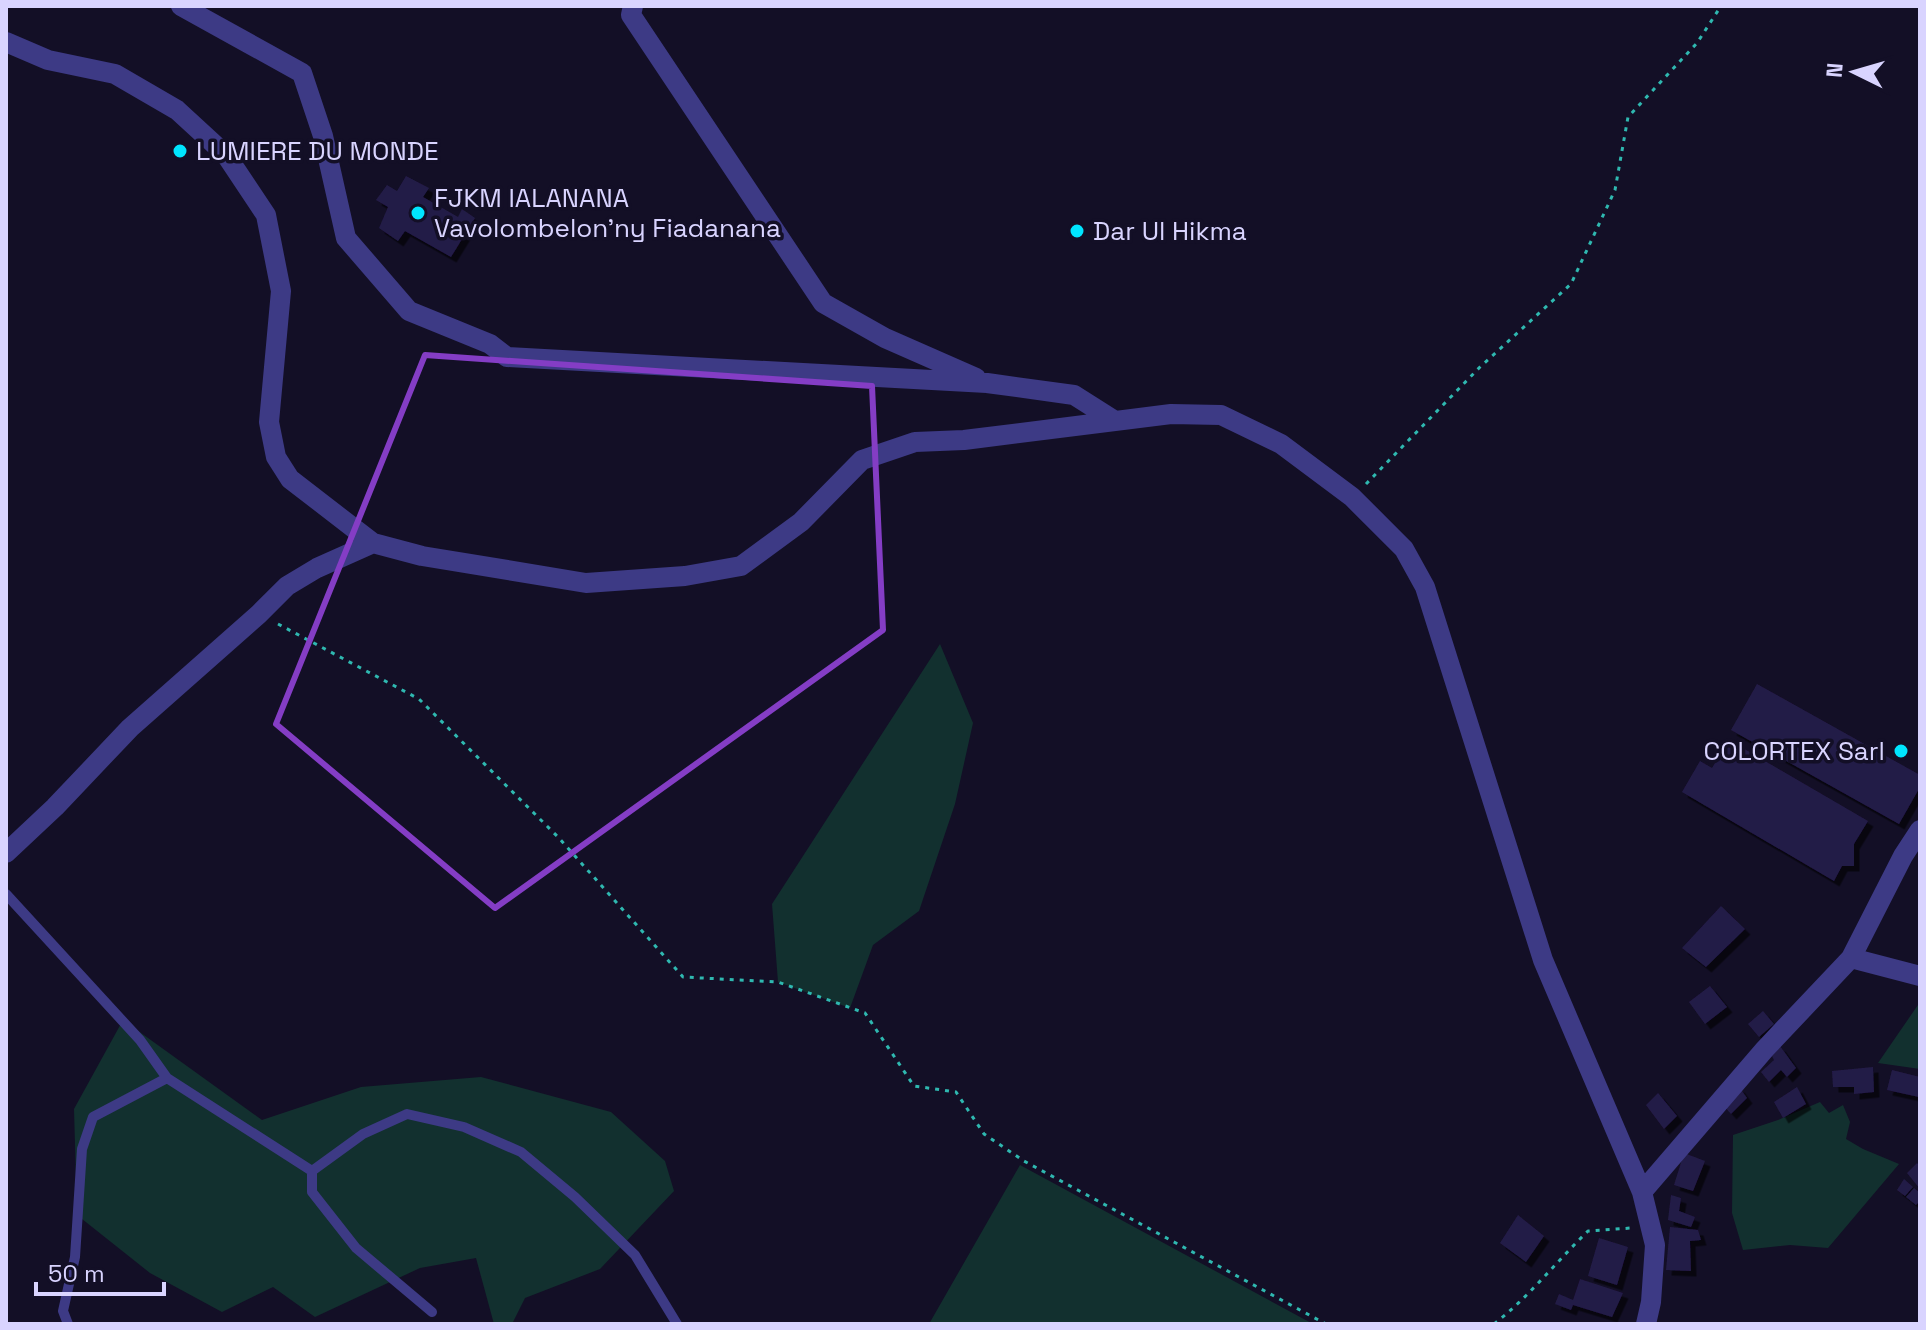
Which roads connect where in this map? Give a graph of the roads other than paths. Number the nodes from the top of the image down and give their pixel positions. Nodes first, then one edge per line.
1 (181, 6) edge
2 (633, 6) edge
3 (6, 42) edge
4 (987, 383) junction
5 (1115, 421) junction
6 (373, 543) junction
7 (1920, 830) edge
8 (6, 853) edge
9 (6, 894) edge
10 (1851, 958) junction
11 (1920, 976) edge
12 (167, 1078) junction
13 (312, 1171) junction
14 (1642, 1192) junction
15 (432, 1312) dead end
16 (68, 1324) edge
17 (677, 1324) edge
18 (1646, 1324) edge

1 - 4 street
2 - 4 street
3 - 6 street
4 - 5 street
5 - 6 street
5 - 14 street
6 - 8 street
7 - 10 street
9 - 12 lane
10 - 11 street
10 - 14 street
12 - 13 lane
12 - 16 lane
13 - 15 lane
13 - 17 lane
14 - 18 street

